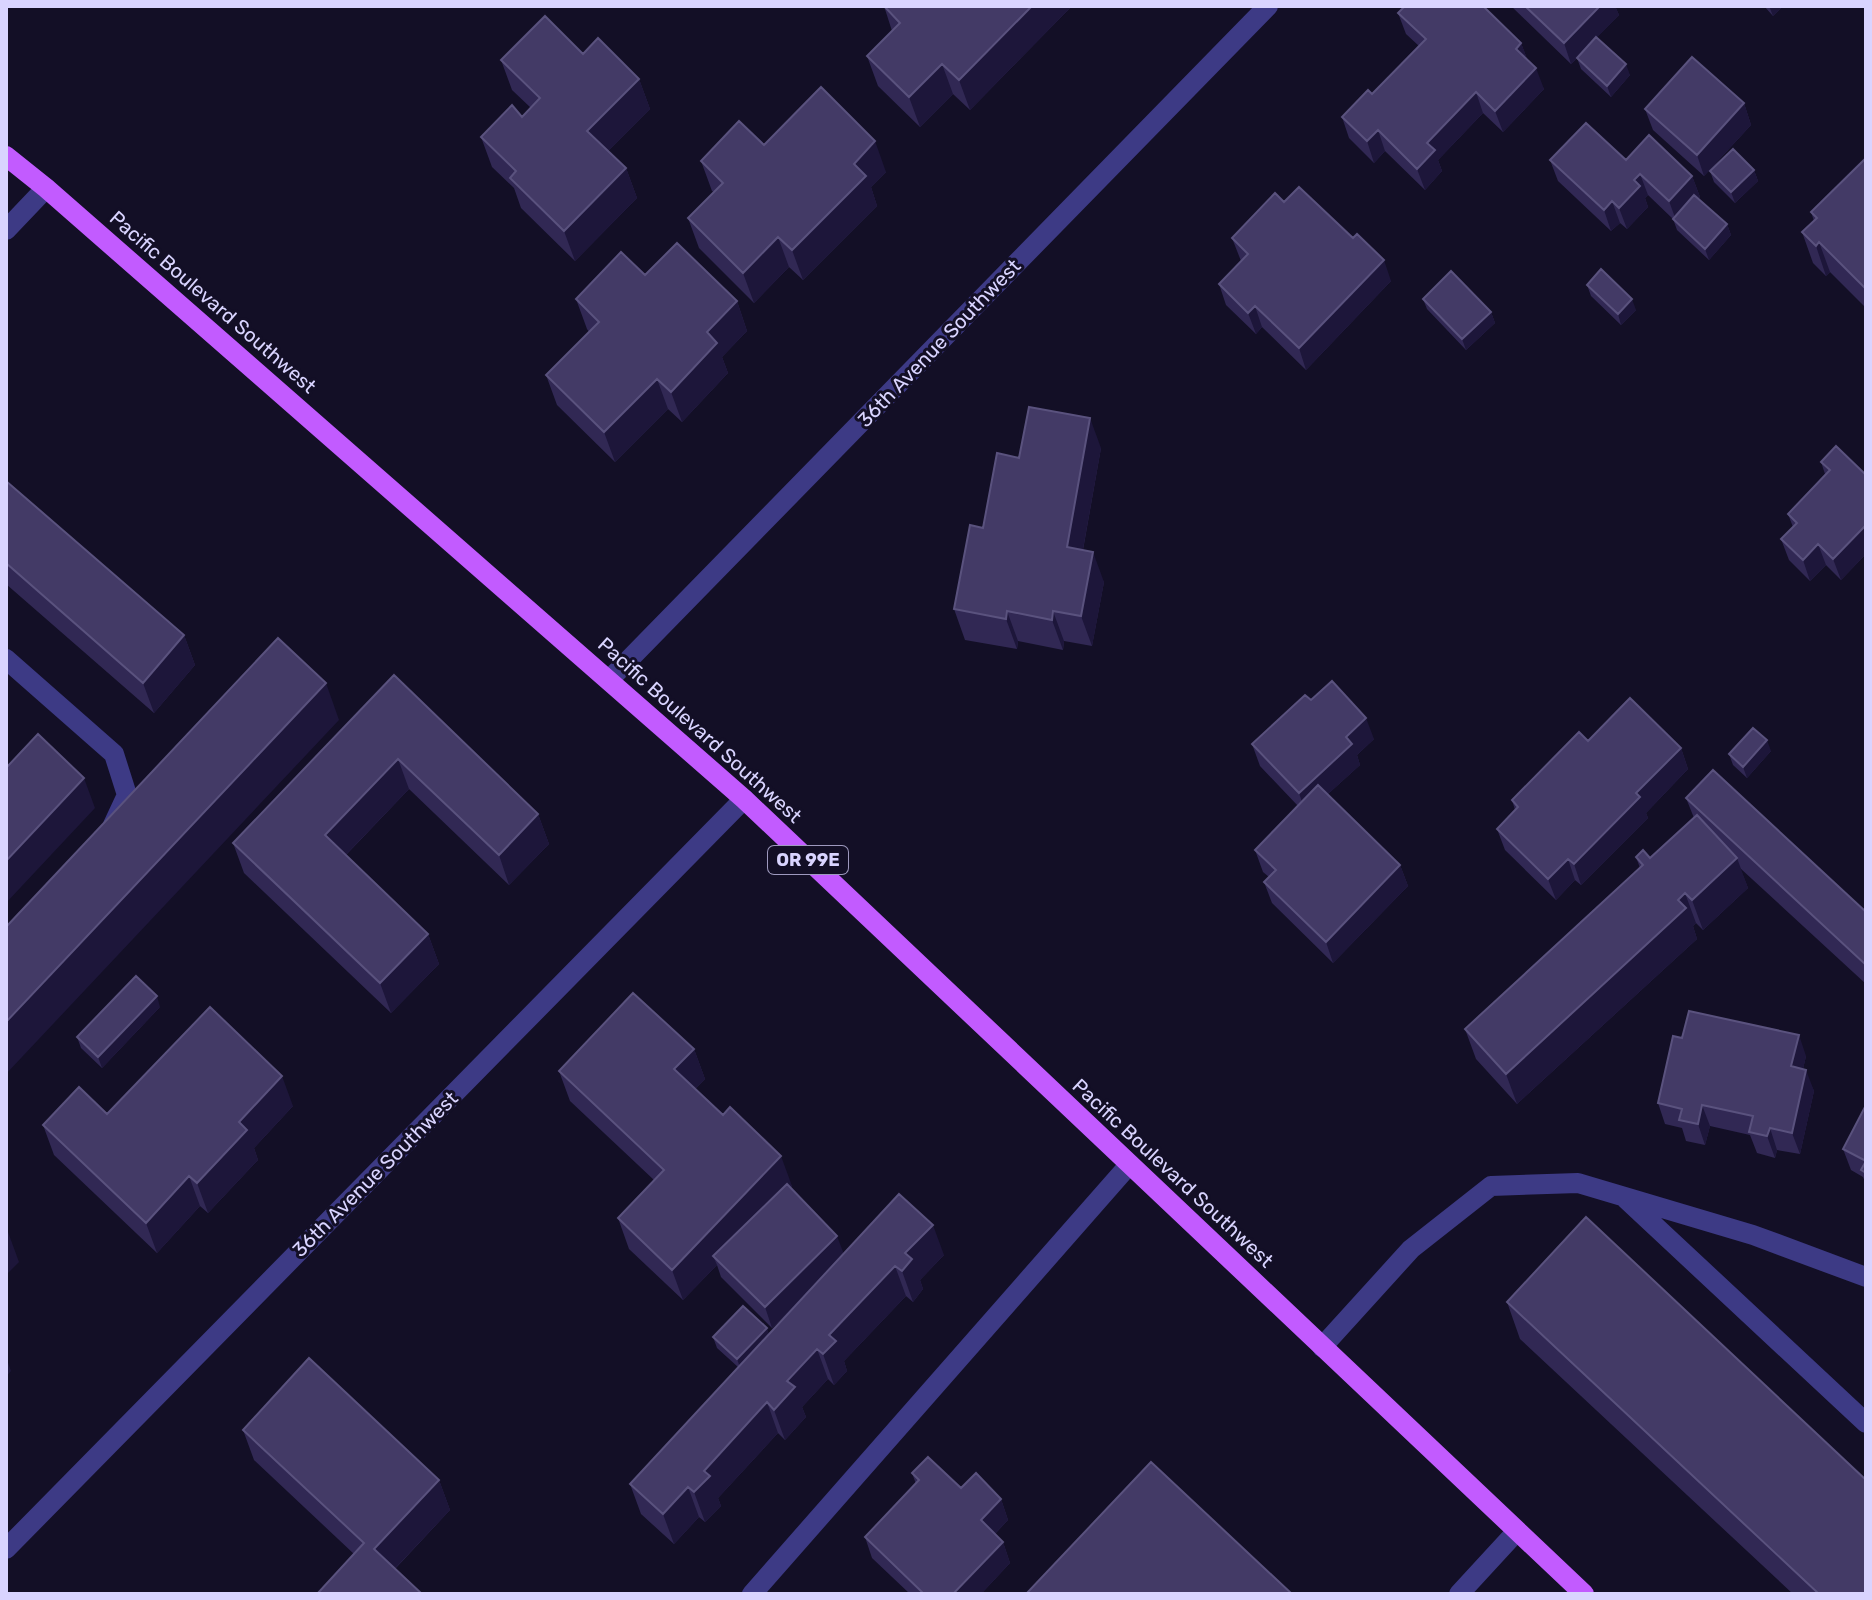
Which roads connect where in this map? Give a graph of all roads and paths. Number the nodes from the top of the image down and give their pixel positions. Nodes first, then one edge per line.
1 (1268, 6) edge
2 (6, 156) edge
3 (46, 188) junction
4 (6, 230) edge
5 (6, 659) edge
6 (609, 680) junction
7 (744, 799) junction
8 (107, 838) edge
9 (1129, 1165) junction
10 (1622, 1196) junction
11 (1866, 1277) edge
12 (1322, 1347) junction
13 (1866, 1423) edge
14 (1517, 1531) junction
15 (6, 1549) edge
16 (752, 1594) edge
17 (1459, 1594) edge
18 (1584, 1594) edge

1 - 6 street, 36th Avenue Southwest
2 - 3 main road, Pacific Boulevard Southwest / OR 99E
3 - 4 street
3 - 6 main road, Pacific Boulevard Southwest / OR 99E
5 - 8 street
6 - 7 main road, Pacific Boulevard Southwest / OR 99E
7 - 9 main road, Pacific Boulevard Southwest / OR 99E
7 - 15 street, 36th Avenue Southwest
9 - 12 main road, Pacific Boulevard Southwest / OR 99E
9 - 16 street
10 - 11 street
10 - 12 street
10 - 13 street
12 - 14 main road, Pacific Boulevard Southwest / OR 99E
14 - 17 street
14 - 18 main road, Pacific Boulevard Southwest / OR 99E

